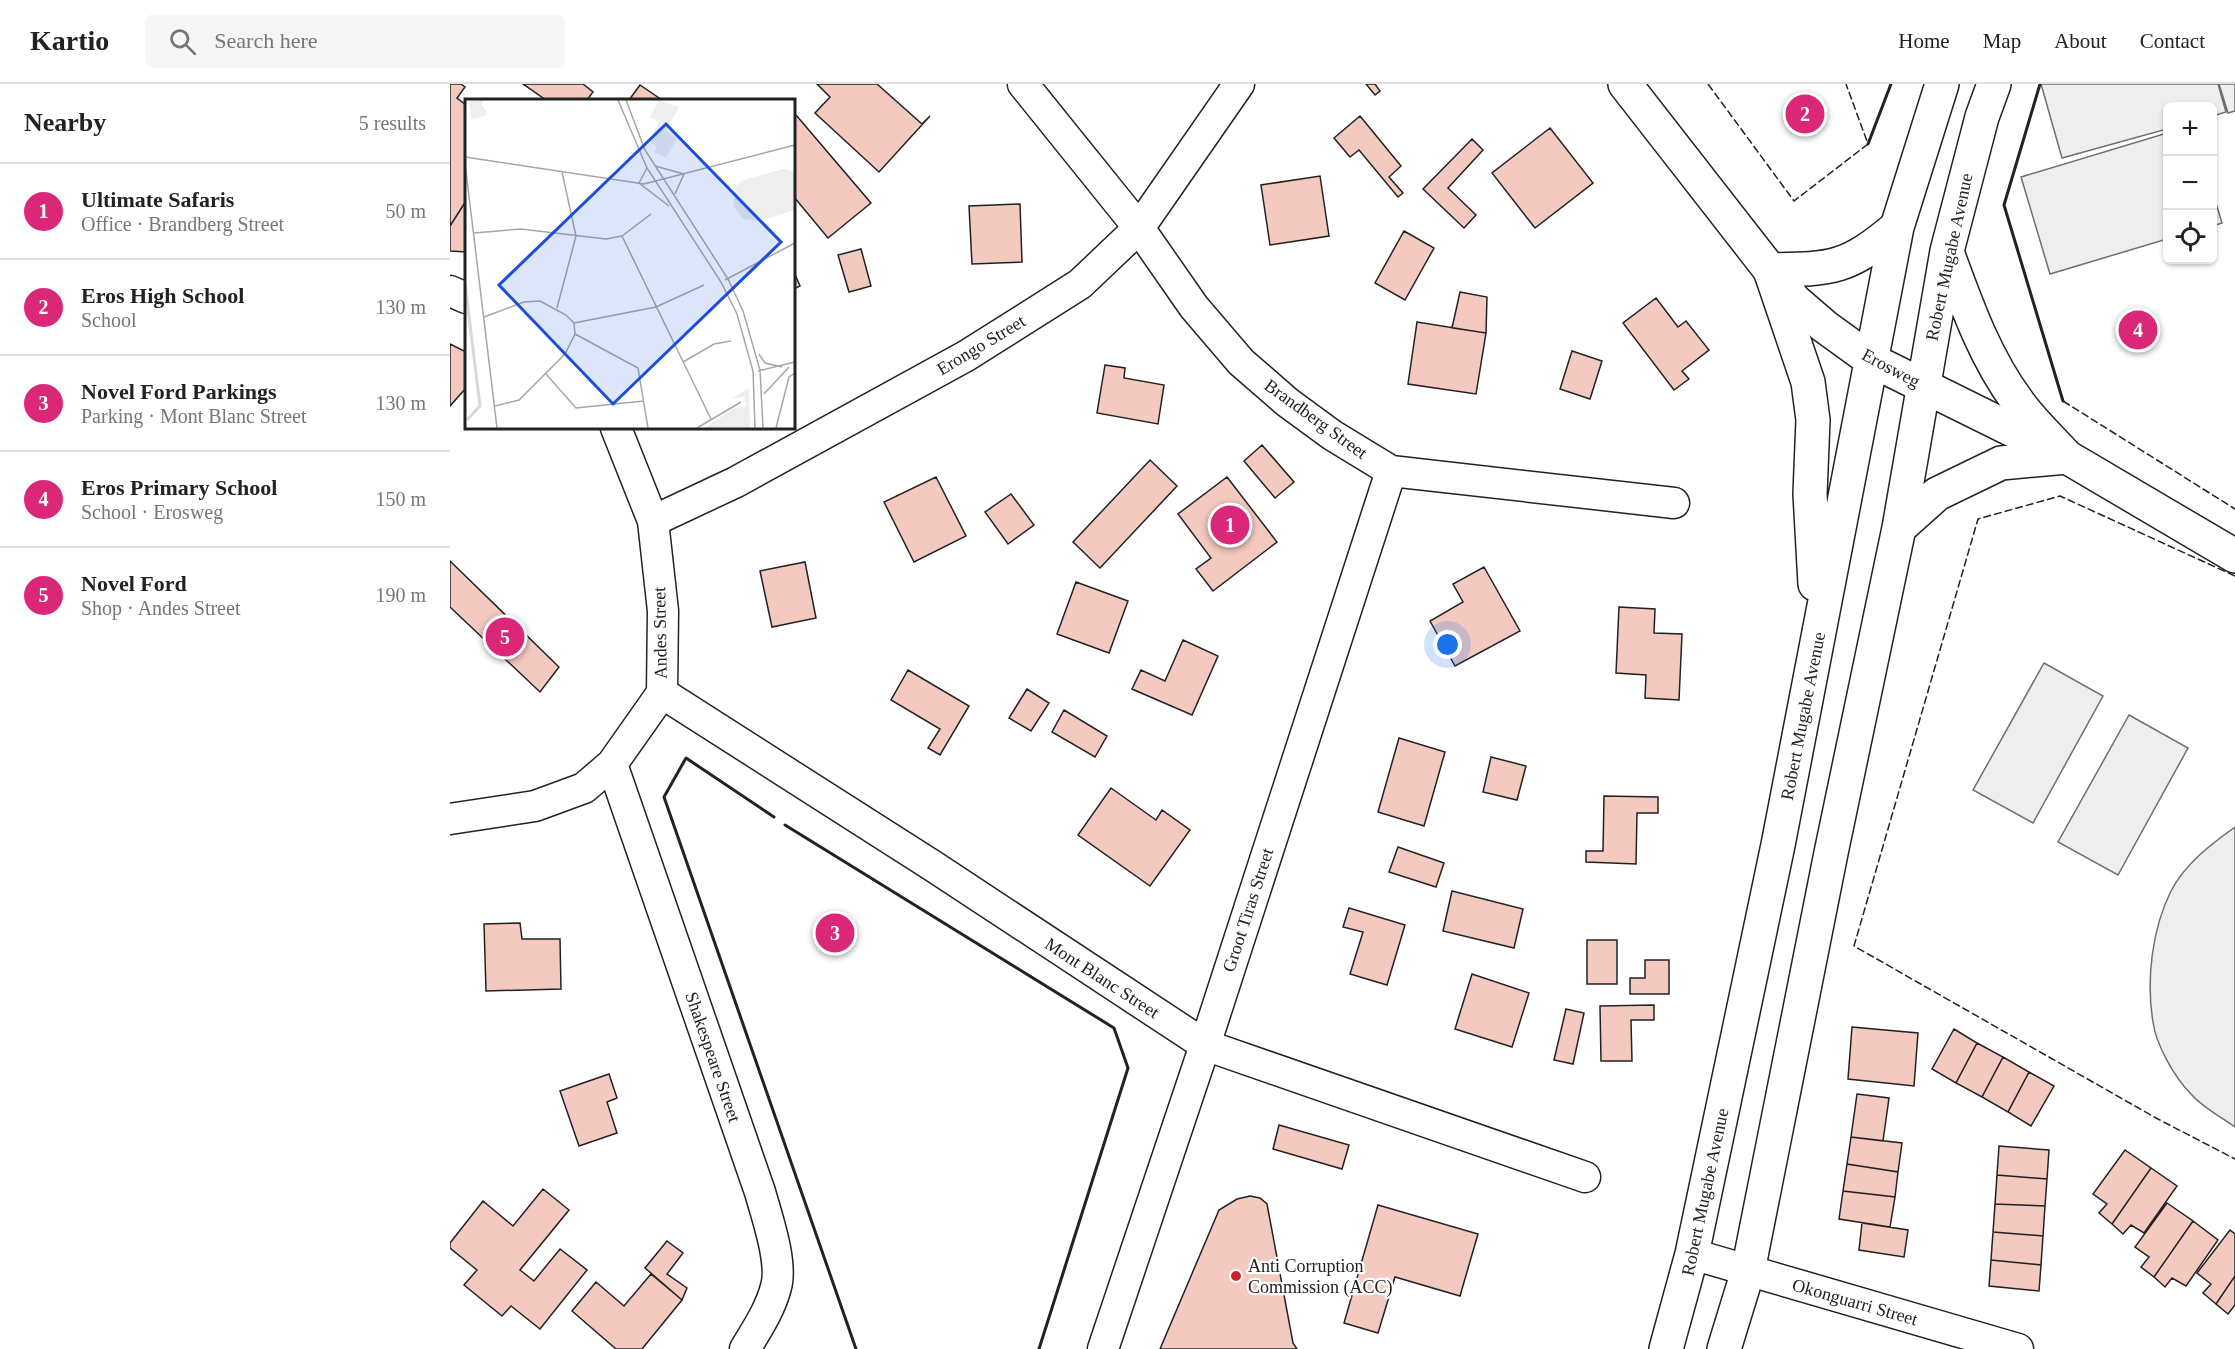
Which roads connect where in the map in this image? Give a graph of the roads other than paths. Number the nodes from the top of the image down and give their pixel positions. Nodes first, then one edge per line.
1 (1023, 84) edge
2 (1239, 84) edge
3 (1625, 84) edge
4 (1942, 84) edge
5 (1994, 84) edge
6 (1897, 227) junction
7 (1139, 228) junction
8 (1947, 251) junction
9 (1770, 270) junction
10 (450, 291) edge
11 (465, 298) edge
12 (1871, 360) junction
13 (1922, 385) junction
14 (616, 429) edge
15 (2067, 458) junction
16 (1390, 471) junction
17 (1674, 503) dead end
18 (653, 521) junction
19 (1899, 528) junction
20 (2235, 556) edge
21 (1821, 627) junction
22 (662, 693) junction
23 (612, 764) junction
24 (450, 819) edge
25 (1204, 1045) junction
26 (1585, 1177) dead end
27 (1692, 1254) junction
28 (1748, 1271) junction
29 (745, 1349) edge
30 (1103, 1349) edge
31 (1666, 1349) edge
32 (1724, 1349) edge
33 (2018, 1349) edge

1 - 7 street, Brandberg Street
2 - 7 street, Erongo Street
3 - 9 main road, Erosweg
4 - 6 main road, Robert Mugabe Avenue
5 - 8 main road, Robert Mugabe Avenue
6 - 9 main road
6 - 12 main road, Robert Mugabe Avenue
7 - 16 street, Brandberg Street
7 - 18 street, Erongo Street
8 - 13 main road, Robert Mugabe Avenue
8 - 15 main road
9 - 12 main road, Erosweg
9 - 21 main road
10 - 11 street
12 - 13 main road, Erosweg
12 - 21 main road, Robert Mugabe Avenue
13 - 15 main road, Erosweg
13 - 19 main road, Robert Mugabe Avenue
14 - 18 street, Andes Street
15 - 19 main road
15 - 20 main road, Erosweg
16 - 17 street, Brandberg Street
16 - 25 street, Groot Tiras Street
18 - 22 street, Andes Street
19 - 28 main road, Robert Mugabe Avenue
21 - 27 main road, Robert Mugabe Avenue
22 - 23 street, Andes Street
22 - 25 street, Mont Blanc Street
23 - 24 street, Andes Street
23 - 29 street, Shakespeare Street
25 - 26 street, Mont Blanc Street
25 - 30 street, Groot Tiras Street
27 - 28 street, Okonguarri Street
27 - 31 main road, Robert Mugabe Avenue
28 - 32 main road, Robert Mugabe Avenue
28 - 33 street, Okonguarri Street

